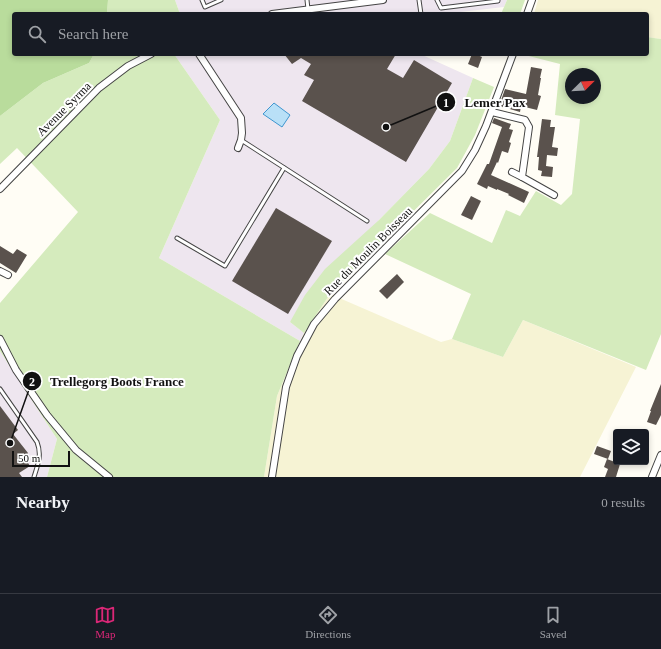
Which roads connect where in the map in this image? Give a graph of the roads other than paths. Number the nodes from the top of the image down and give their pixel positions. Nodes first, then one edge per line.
1 (202, 0) edge
2 (221, 0) edge
3 (307, 0) edge
4 (383, 0) edge
5 (419, 0) edge
6 (437, 0) edge
7 (498, 0) edge
8 (532, 0) edge
9 (339, 3) edge
10 (308, 9) junction
11 (286, 12) edge
12 (421, 12) edge
13 (528, 12) edge
14 (147, 56) edge
15 (200, 56) edge
16 (512, 56) edge
17 (492, 112) junction
18 (241, 140) junction
19 (238, 148) dead end
20 (284, 168) junction
21 (512, 172) dead end
22 (522, 177) junction
23 (0, 189) edge
24 (554, 195) dead end
25 (367, 221) dead end
26 (177, 238) dead end
27 (0, 271) edge
28 (8, 275) dead end
29 (0, 339) edge
30 (0, 389) edge
31 (661, 455) edge
32 (34, 477) edge
33 (109, 477) edge
34 (272, 477) edge
35 (652, 477) edge

1 - 2 lane
3 - 10 lane
4 - 9 street
5 - 12 lane
6 - 7 lane
8 - 13 street
9 - 10 street
10 - 11 street
14 - 23 street, Avenue Syrma
15 - 18 street
16 - 17 street, Rue du Moulin Boisseau
17 - 22 street
17 - 34 street, Rue du Moulin Boisseau
18 - 19 street
18 - 20 lane
20 - 25 lane
20 - 26 lane
21 - 22 street
22 - 24 street
27 - 28 street
29 - 33 street
30 - 32 lane
31 - 35 street

